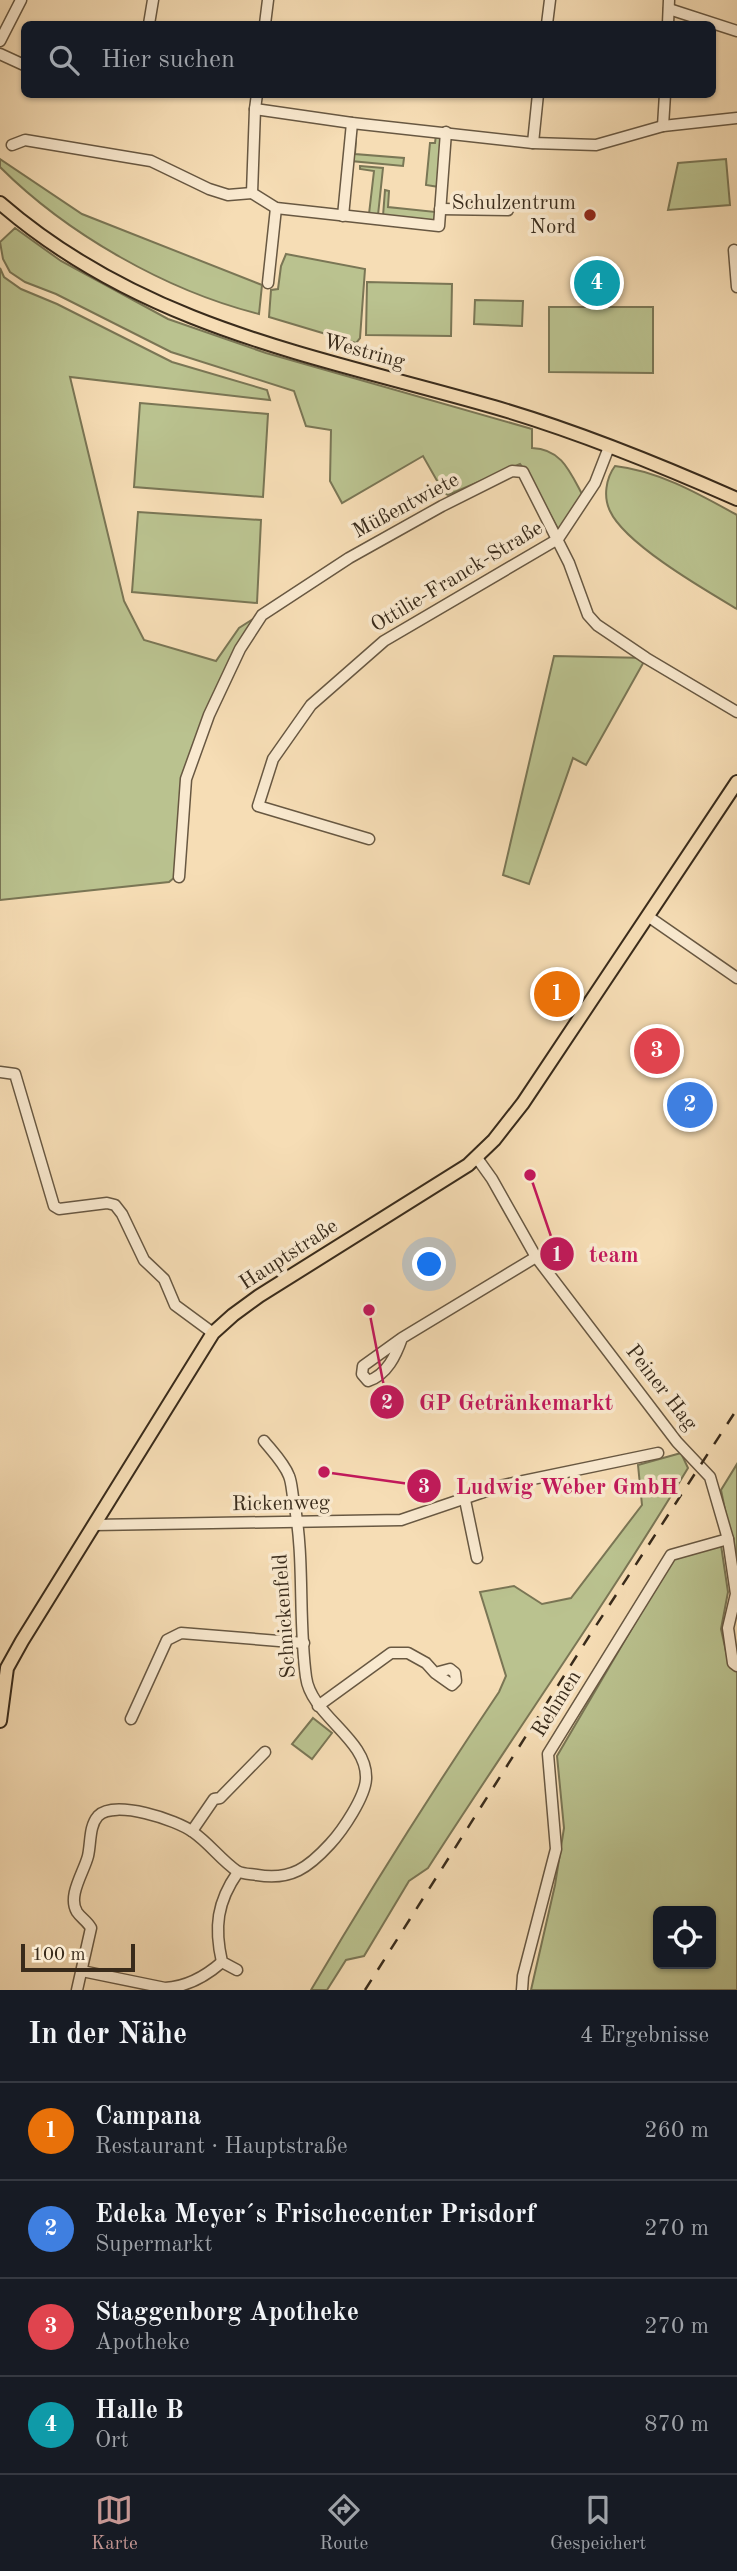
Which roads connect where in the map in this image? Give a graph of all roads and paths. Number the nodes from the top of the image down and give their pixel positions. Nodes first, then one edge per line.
1 (21, 0) edge
2 (153, 0) edge
3 (268, 0) edge
4 (550, 0) edge
5 (669, 4) edge
6 (150, 21) edge
7 (265, 21) edge
8 (547, 21) edge
9 (712, 21) edge
10 (716, 23) edge
11 (737, 31) edge
12 (0, 41) edge
13 (0, 54) edge
14 (21, 64) edge
15 (256, 98) edge
16 (538, 98) edge
17 (665, 98) edge
18 (255, 109) junction
19 (737, 118) edge
20 (352, 123) junction
21 (663, 126) junction
22 (446, 132) junction
23 (533, 143) junction
24 (12, 145) dead end
25 (252, 193) junction
26 (0, 203) edge
27 (276, 208) junction
28 (440, 209) junction
29 (508, 210) dead end
30 (343, 216) junction
31 (734, 250) dead end
32 (268, 284) dead end
33 (737, 287) edge
34 (609, 447) junction
35 (737, 499) edge
36 (558, 539) junction
37 (737, 712) edge
38 (737, 782) edge
39 (369, 839) dead end
40 (179, 877) dead end
41 (649, 917) junction
42 (737, 978) edge
43 (0, 1072) edge
44 (477, 1158) junction
45 (536, 1256) junction
46 (213, 1333) junction
47 (402, 1338) junction
48 (264, 1441) dead end
49 (658, 1453) dead end
50 (465, 1500) junction
51 (298, 1523) junction
52 (94, 1525) junction
53 (728, 1539) junction
54 (477, 1558) dead end
55 (304, 1643) junction
56 (4, 1666) edge
57 (737, 1666) edge
58 (435, 1673) dead end
59 (318, 1706) junction
60 (131, 1719) dead end
61 (0, 1721) edge
62 (265, 1752) dead end
63 (192, 1831) junction
64 (238, 1872) junction
65 (222, 1962) junction
66 (237, 1970) dead end
67 (82, 1971) junction
68 (77, 1990) edge
69 (522, 1990) edge

1 - 12 street
2 - 6 street
3 - 7 street
4 - 8 street
5 - 9 street
10 - 11 street
13 - 14 street
15 - 18 street
16 - 23 street
17 - 21 street
18 - 20 street
18 - 25 street
19 - 21 street
20 - 22 street
20 - 30 street
21 - 23 street
22 - 23 street
22 - 28 street
24 - 25 street
25 - 27 street
26 - 34 main road, Westring
27 - 30 street
27 - 32 street
28 - 29 street
28 - 30 street
31 - 33 street
34 - 35 main road, Westring
34 - 36 street, Ottilie-Franck-Straße
36 - 37 street, Müßentwiete
36 - 39 street, Ottilie-Franck-Straße
36 - 40 street, Müßentwiete
38 - 41 main road, Hauptstraße
41 - 42 street
41 - 44 main road, Hauptstraße
43 - 46 street
44 - 45 street, Peiner Hag
44 - 46 main road, Hauptstraße
45 - 47 street
45 - 53 street, Peiner Hag
46 - 52 main road, Hauptstraße
47 - 47 street
48 - 51 street, Schnickenfeld
49 - 50 street, Rickenweg
50 - 51 street, Rickenweg
50 - 54 street
51 - 52 street, Rickenweg
51 - 55 street, Schnickenfeld
52 - 56 main road, Hauptstraße
53 - 57 street, Peiner Hag
53 - 69 street, Rehmen
55 - 59 street, Schnickenfeld
55 - 60 street
56 - 61 main road, Hauptstraße
58 - 59 street
59 - 64 street, Schnickenfeld
62 - 63 street
63 - 64 street
63 - 67 street
64 - 65 street
65 - 66 street
65 - 67 street
67 - 68 street

